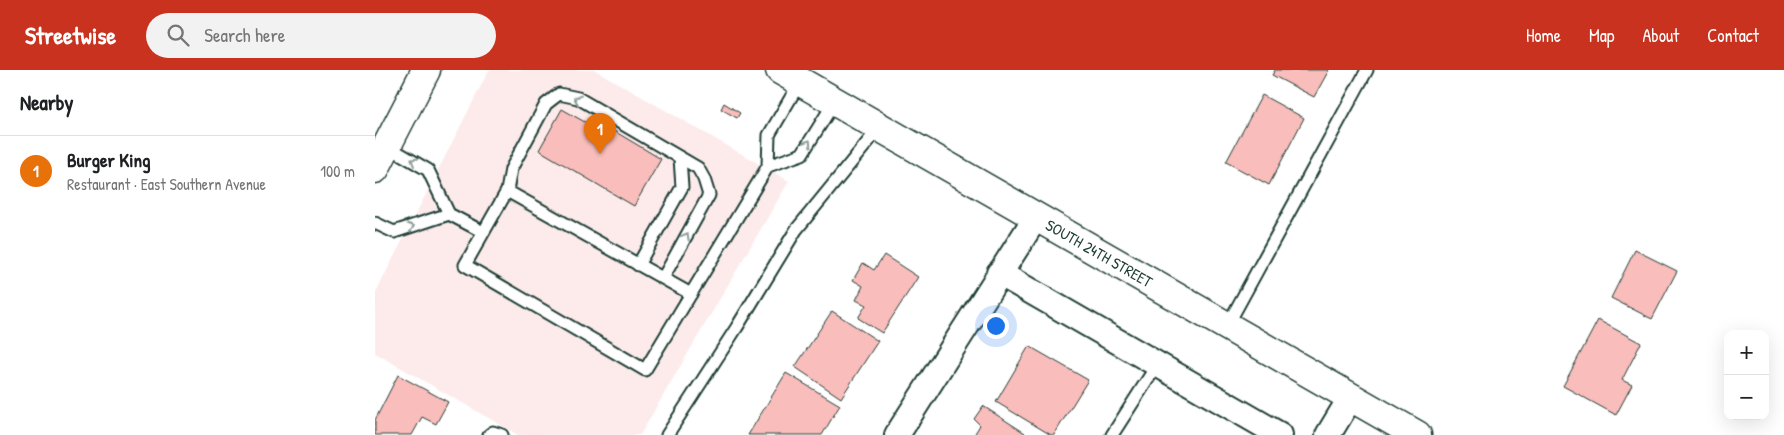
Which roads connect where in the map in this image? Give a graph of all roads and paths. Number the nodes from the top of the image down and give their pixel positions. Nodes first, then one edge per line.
1 (426, 70) edge
2 (1367, 70) edge
3 (790, 76) edge
4 (835, 101) junction
5 (880, 127) junction
6 (381, 157) edge
7 (680, 158) junction
8 (768, 166) junction
9 (507, 191) junction
10 (449, 214) junction
11 (1036, 217) junction
12 (375, 223) edge
13 (483, 232) junction
14 (638, 265) junction
15 (999, 273) junction
16 (663, 278) junction
17 (691, 294) junction
18 (1227, 326) junction
19 (1157, 364) junction
20 (1351, 397) junction
21 (489, 435) edge
22 (502, 435) edge
23 (667, 435) edge
24 (897, 435) edge
25 (1112, 435) edge
26 (1280, 435) edge
27 (1328, 435) edge
28 (1417, 435) edge

1 - 6 main road
2 - 18 lane
3 - 4 main road, SOUTH 24TH STREET
3 - 8 lane
4 - 5 main road, SOUTH 24TH STREET
8 -> 4 lane
5 - 11 main road, SOUTH 24TH STREET
5 - 23 lane
10 -> 6 lane
7 -> 9 lane
7 - 14 lane
16 -> 7 lane
8 - 17 lane
9 - 13 lane
9 - 14 lane
12 -> 10 lane
10 - 13 lane
11 - 15 street
11 - 18 main road, SOUTH 24TH STREET
13 - 17 lane
14 - 16 lane
15 - 19 street
15 - 24 street
16 - 17 lane
18 - 20 main road, SOUTH 24TH STREET
19 - 25 lane
19 - 26 street
20 - 27 street
20 - 28 main road, SOUTH 24TH STREET
21 - 22 lane

